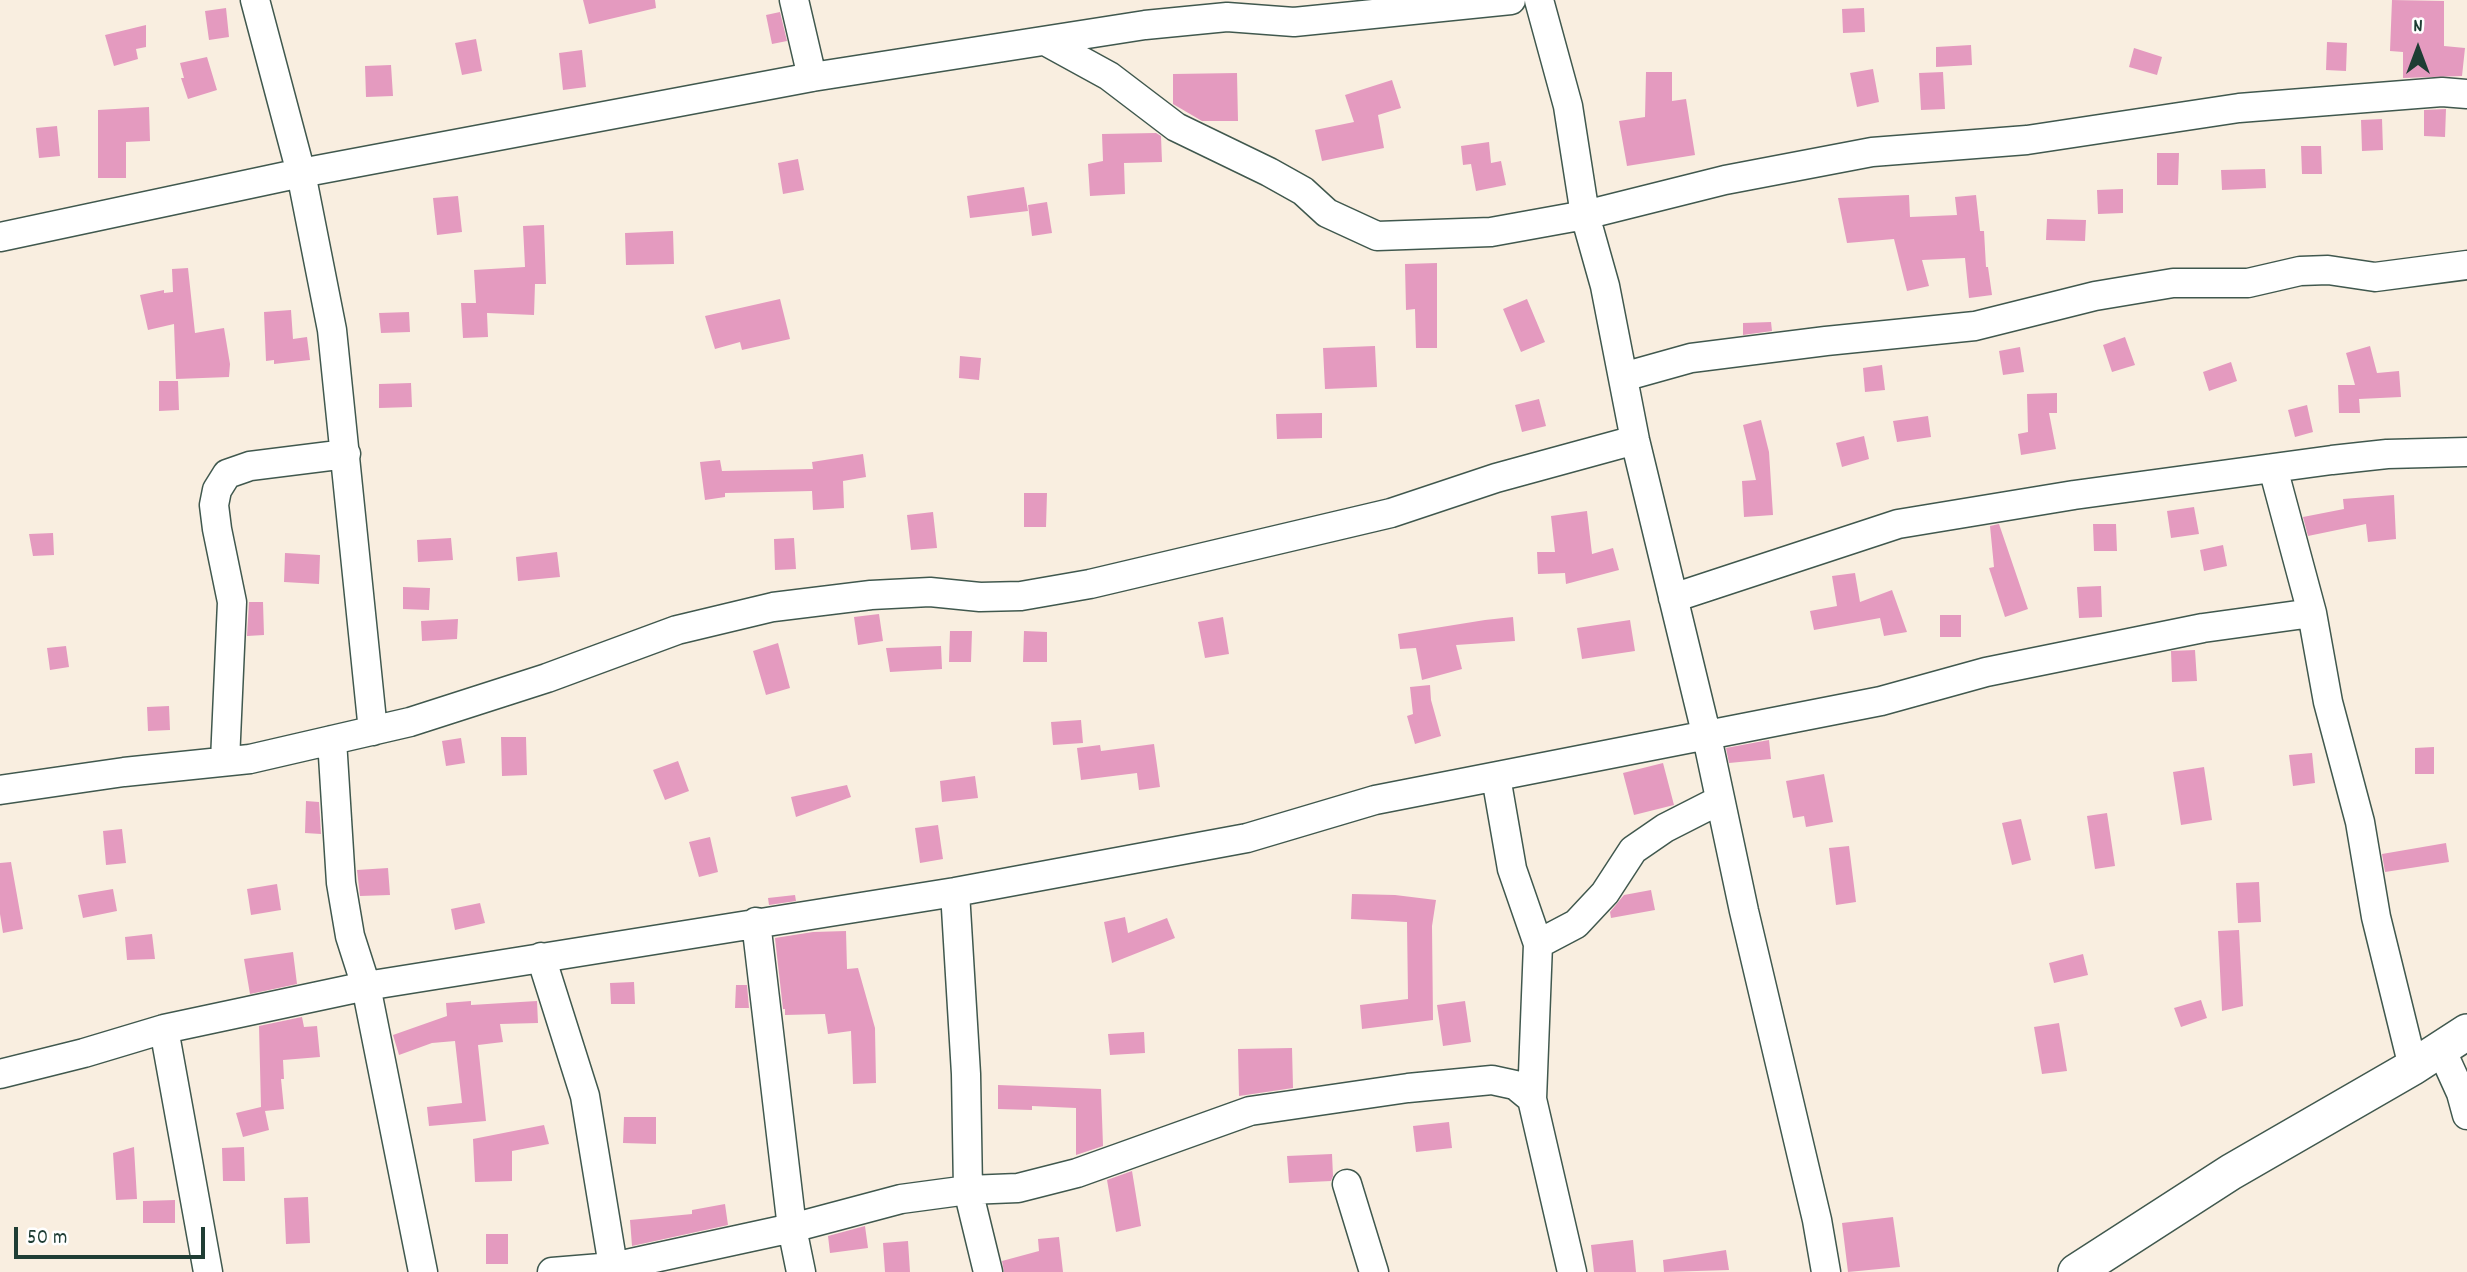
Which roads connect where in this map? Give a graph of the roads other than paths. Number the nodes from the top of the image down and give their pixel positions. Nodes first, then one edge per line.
1 (255, 0) edge
2 (794, 0) edge
3 (1511, 0) edge
4 (1539, 0) edge
5 (1047, 42) junction
6 (812, 77) junction
7 (2467, 94) edge
8 (301, 173) junction
9 (1585, 215) junction
10 (0, 237) edge
11 (2467, 265) edge
12 (1623, 377) junction
13 (1635, 440) junction
14 (2467, 452) edge
15 (345, 454) junction
16 (2273, 468) junction
17 (1673, 598) junction
18 (2312, 613) junction
19 (373, 731) junction
20 (1707, 737) junction
21 (332, 740) junction
22 (225, 761) junction
23 (1496, 777) junction
24 (0, 790) edge
25 (1720, 800) junction
26 (955, 892) junction
27 (756, 922) junction
28 (1538, 944) junction
29 (541, 957) junction
30 (366, 986) junction
31 (164, 1029) junction
32 (2440, 1049) edge
33 (0, 1074) edge
34 (1532, 1099) junction
35 (2467, 1115) edge
36 (1347, 1184) dead end
37 (968, 1190) junction
38 (792, 1228) junction
39 (613, 1269) edge
40 (208, 1272) edge
41 (423, 1272) edge
42 (552, 1272) edge
43 (801, 1272) edge
44 (988, 1272) edge
45 (1374, 1272) edge
46 (1572, 1272) edge
47 (1826, 1272) edge
48 (2076, 1272) edge

1 - 8 street
2 - 6 street
3 - 5 street
4 - 9 street
5 - 6 street
5 - 9 street
6 - 8 street
7 - 9 street
8 - 10 street
8 - 15 street
9 - 12 street
11 - 12 street
12 - 13 street
13 - 17 street
13 - 19 street
14 - 16 street
15 - 19 street
15 - 22 street
16 - 17 street
16 - 18 street
17 - 20 street
18 - 20 street
18 - 32 street
19 - 21 street
20 - 23 street
20 - 25 street
21 - 22 street
21 - 30 street
22 - 24 street
23 - 26 street
23 - 28 street
25 - 28 street
25 - 47 street
26 - 27 street
26 - 37 street
27 - 29 street
27 - 38 street
28 - 34 street
29 - 30 street
29 - 39 street
30 - 31 street
30 - 41 street
31 - 33 street
31 - 40 street
32 - 35 street
32 - 48 street
34 - 37 street
34 - 46 street
36 - 45 street
37 - 38 street
37 - 44 street
38 - 39 street
38 - 43 street
39 - 42 street

